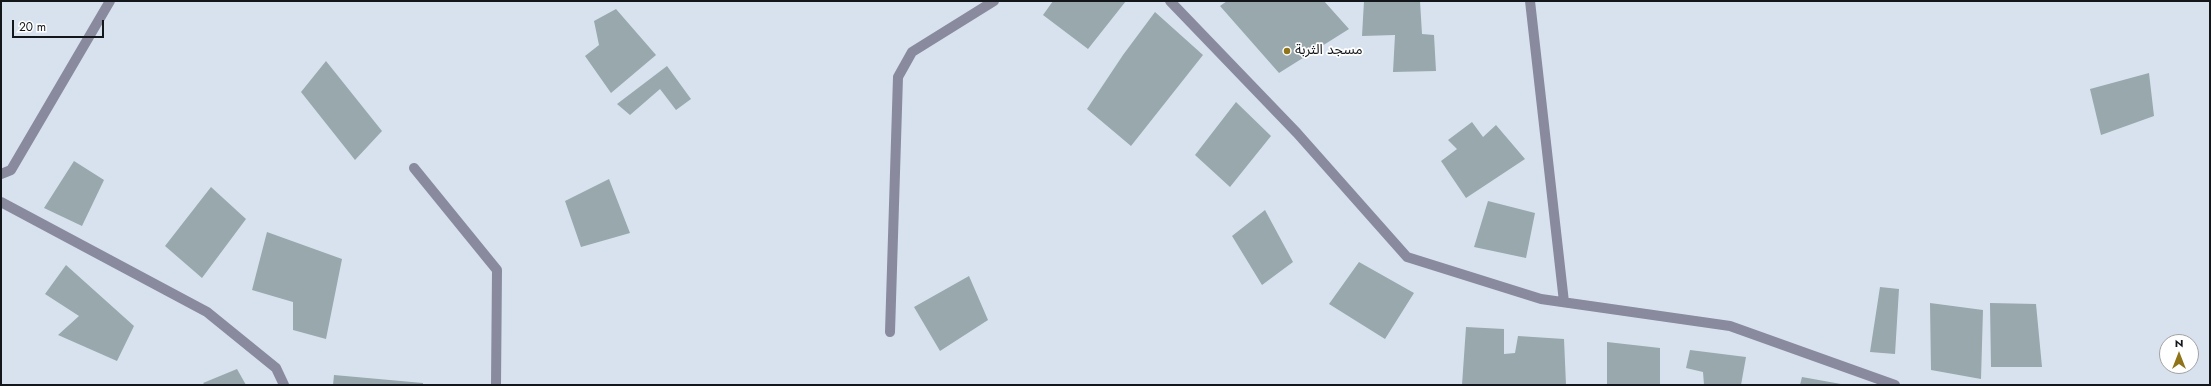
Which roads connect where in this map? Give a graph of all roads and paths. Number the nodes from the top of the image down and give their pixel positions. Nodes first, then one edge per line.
1 (110, 1) edge
2 (994, 1) edge
3 (1170, 1) edge
4 (1530, 1) edge
5 (414, 168) dead end
6 (1, 174) edge
7 (1, 202) edge
8 (1564, 302) junction
9 (890, 332) dead end
10 (284, 385) edge
11 (496, 385) edge
12 (1895, 385) edge

1 - 6 street
2 - 9 street
3 - 8 street
4 - 8 street
5 - 11 street
7 - 10 street
8 - 12 street

